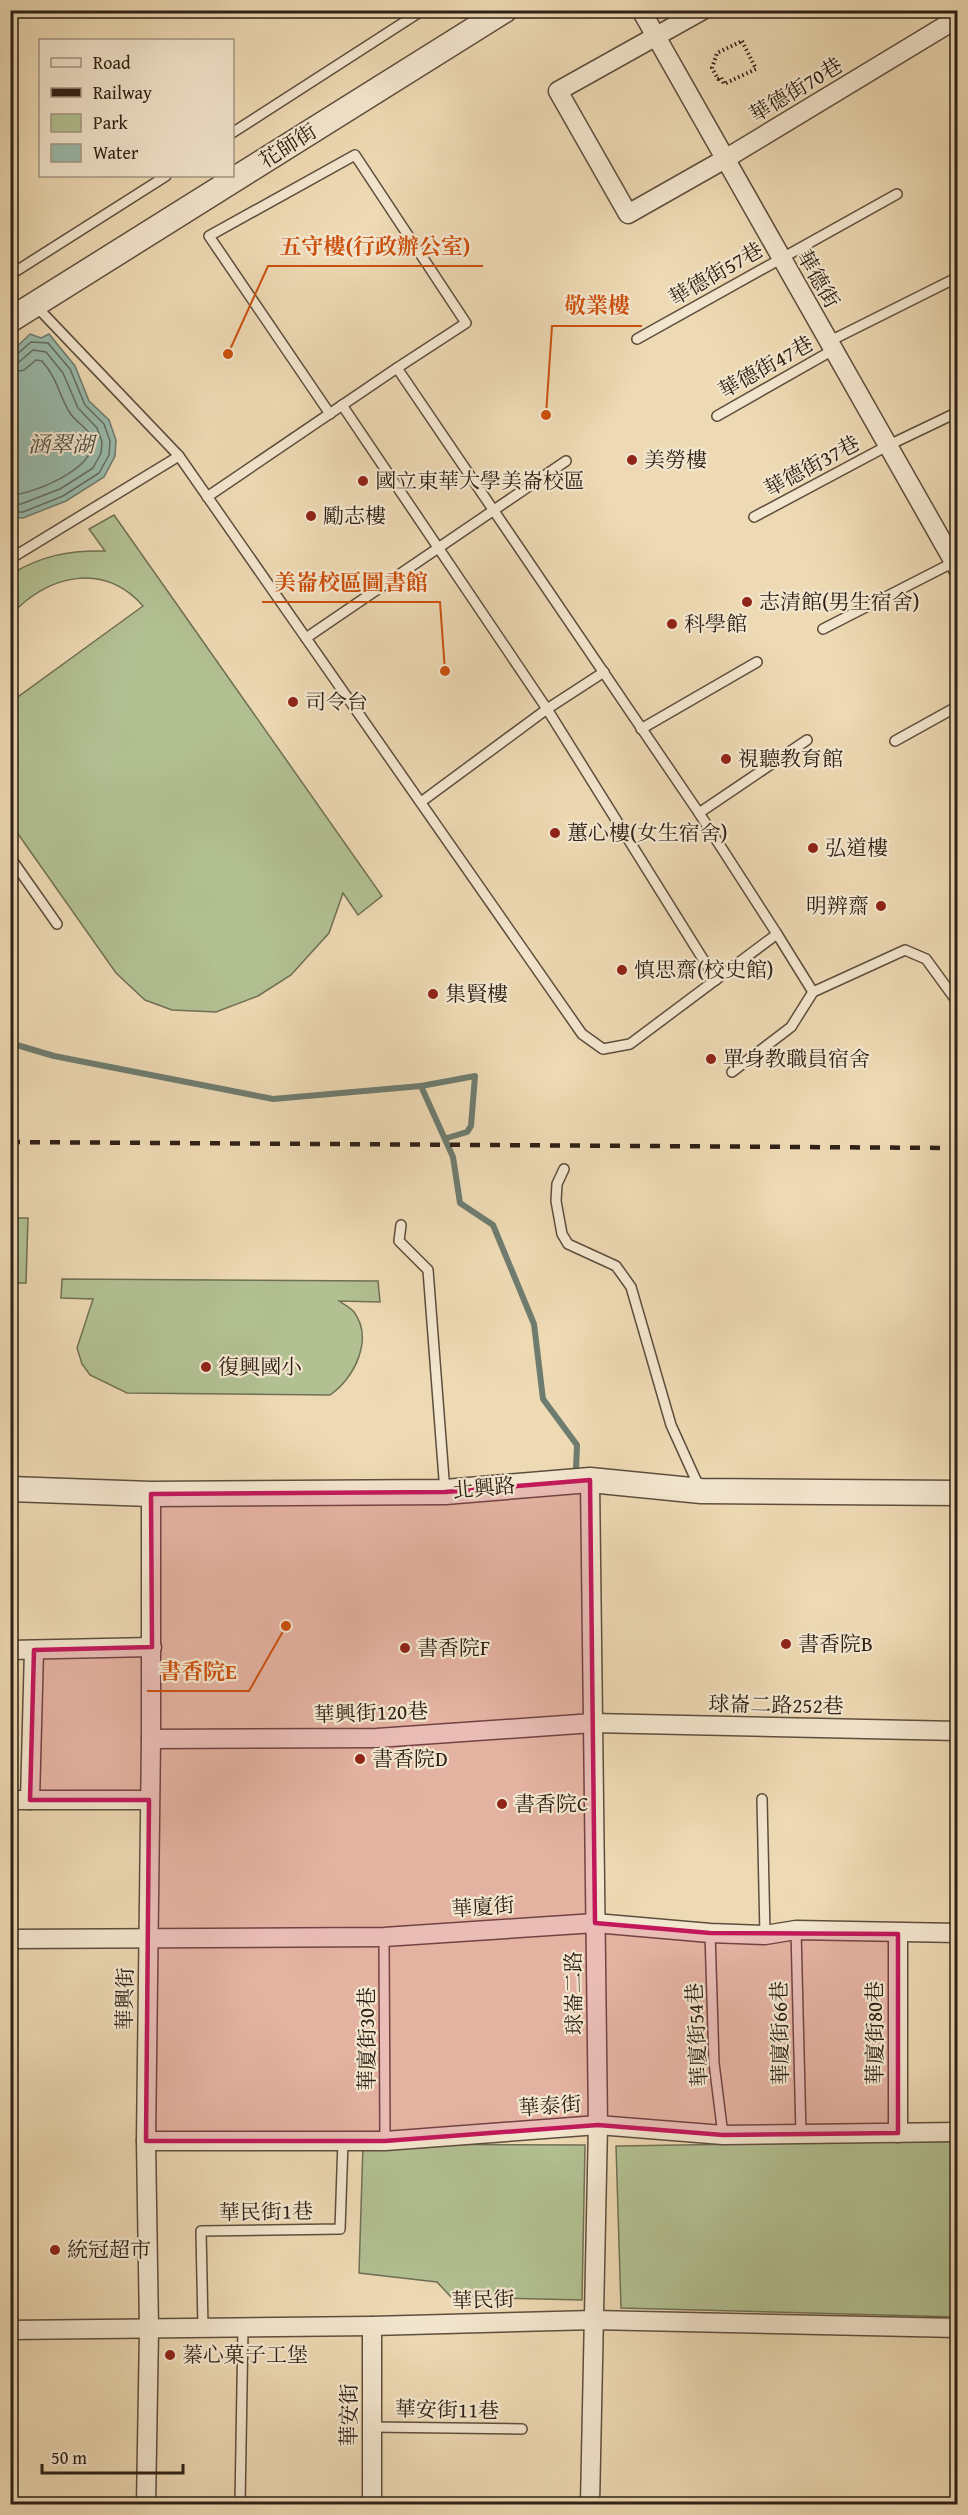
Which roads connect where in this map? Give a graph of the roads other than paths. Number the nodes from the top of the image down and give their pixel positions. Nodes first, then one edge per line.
1 (423, 10) edge
2 (506, 10) edge
3 (641, 10) edge
4 (703, 10) edge
5 (957, 18) edge
6 (656, 35) junction
7 (234, 132) edge
8 (725, 159) junction
9 (164, 177) edge
10 (897, 194) dead end
11 (781, 258) junction
12 (10, 275) edge
13 (957, 277) edge
14 (35, 305) junction
15 (10, 320) edge
16 (637, 339) dead end
17 (831, 346) junction
18 (397, 368) junction
19 (342, 405) junction
20 (957, 412) edge
21 (330, 414) junction
22 (717, 416) dead end
23 (888, 446) junction
24 (179, 456) junction
25 (566, 461) dead end
26 (207, 497) junction
27 (494, 511) junction
28 (754, 518) dead end
29 (440, 547) junction
30 (10, 559) edge
31 (956, 566) edge
32 (824, 628) dead end
33 (306, 639) junction
34 (758, 662) dead end
35 (604, 672) junction
36 (957, 706) edge
37 (547, 710) junction
38 (641, 729) junction
39 (807, 740) dead end
40 (895, 741) dead end
41 (421, 802) junction
42 (699, 813) junction
43 (10, 857) edge
44 (57, 924) dead end
45 (777, 934) junction
46 (716, 980) junction
47 (813, 992) junction
48 (957, 1003) edge
49 (732, 1072) dead end
50 (564, 1169) dead end
51 (401, 1225) dead end
52 (590, 1480) junction
53 (10, 1489) edge
54 (701, 1491) junction
55 (445, 1492) junction
56 (957, 1493) edge
57 (151, 1494) junction
58 (152, 1647) junction
59 (10, 1650) edge
60 (34, 1650) junction
61 (593, 1723) junction
62 (957, 1731) edge
63 (151, 1740) junction
64 (762, 1799) dead end
65 (10, 1800) edge
66 (30, 1800) junction
67 (149, 1800) junction
68 (595, 1923) junction
69 (796, 1930) junction
70 (957, 1933) edge
71 (710, 1934) junction
72 (898, 1934) junction
73 (765, 1935) junction
74 (384, 1936) junction
75 (149, 1938) junction
76 (10, 1939) edge
77 (598, 2125) junction
78 (957, 2132) edge
79 (898, 2133) junction
80 (723, 2135) junction
81 (801, 2135) junction
82 (146, 2141) junction
83 (343, 2141) junction
84 (386, 2141) junction
85 (593, 2320) junction
86 (372, 2326) junction
87 (203, 2327) junction
88 (243, 2328) junction
89 (957, 2328) edge
90 (10, 2330) edge
91 (149, 2330) junction
92 (372, 2427) junction
93 (522, 2429) dead end
94 (146, 2505) edge
95 (240, 2505) edge
96 (372, 2505) edge
97 (590, 2505) edge

1 - 7 lane
2 - 14 street, 花師街
3 - 6 street, 華德街
4 - 6 street
5 - 8 street, 華德街70巷
6 - 8 street, 華德街
6 - 8 street, 華德街70巷
8 - 11 street, 華德街
9 - 12 lane
10 - 11 lane, 華德街57巷
11 - 16 lane, 華德街57巷
11 - 17 street, 華德街
13 - 17 lane, 華德街47巷
14 - 15 street, 花師街
14 - 24 lane
17 - 22 lane, 華德街47巷
17 - 23 street, 華德街
18 - 19 lane
18 - 21 lane
18 - 27 lane
19 - 21 lane
19 - 29 lane
20 - 23 lane, 華德街37巷
21 - 26 lane
23 - 28 lane, 華德街37巷
23 - 31 street, 華德街
24 - 26 lane
24 - 30 lane
25 - 27 lane
26 - 33 lane
27 - 29 lane
27 - 35 lane
29 - 33 lane
29 - 37 lane
31 - 32 lane
33 - 41 lane
34 - 38 lane
35 - 37 lane
35 - 38 lane
36 - 40 lane
37 - 41 lane
37 - 46 lane
38 - 42 lane
39 - 42 lane
41 - 46 lane
42 - 45 lane
43 - 44 lane
45 - 46 lane
45 - 47 lane
47 - 48 lane
47 - 49 lane
50 - 54 lane
51 - 55 lane
52 - 54 street, 北興路
52 - 55 street, 北興路
52 - 61 street, 球崙二路
53 - 57 street, 北興路
54 - 56 street, 北興路
55 - 57 street, 北興路
57 - 58 street, 華興街
58 - 60 street
58 - 63 street, 華興街
59 - 60 street
60 - 66 street
61 - 62 street, 球崙二路252巷
61 - 63 street, 華興街120巷
61 - 68 street, 球崙二路
63 - 67 street, 華興街
64 - 73 lane
65 - 66 street
66 - 67 street
67 - 75 street, 華興街
68 - 71 street, 華廈街
68 - 74 street, 華廈街
68 - 77 street, 球崙二路
69 - 72 street, 華廈街
69 - 73 street, 華廈街
69 - 81 lane, 華廈街66巷
70 - 72 street, 華廈街
71 - 73 street, 華廈街
71 - 80 lane, 華廈街54巷
72 - 79 street, 華廈街80巷
74 - 75 street, 華廈街
74 - 84 lane, 華廈街30巷
75 - 76 street, 華廈街
75 - 82 street, 華興街
77 - 80 street, 華泰街
77 - 84 street, 華泰街
77 - 85 street, 球崙二路
78 - 79 street, 華泰街
79 - 81 street, 華泰街
80 - 81 street, 華泰街
82 - 83 street, 華泰街
82 - 91 street, 華興街
83 - 84 street, 華泰街
83 - 87 lane, 華民街1巷
85 - 86 street, 華民街
85 - 89 street, 華民街
85 - 97 street, 球崙二路
86 - 88 street, 華民街
86 - 92 street, 華安街
87 - 88 street, 華民街
87 - 91 street, 華民街
88 - 95 lane
90 - 91 street, 華民街
91 - 94 street, 華興街
92 - 93 lane, 華安街11巷
92 - 96 street, 華安街

